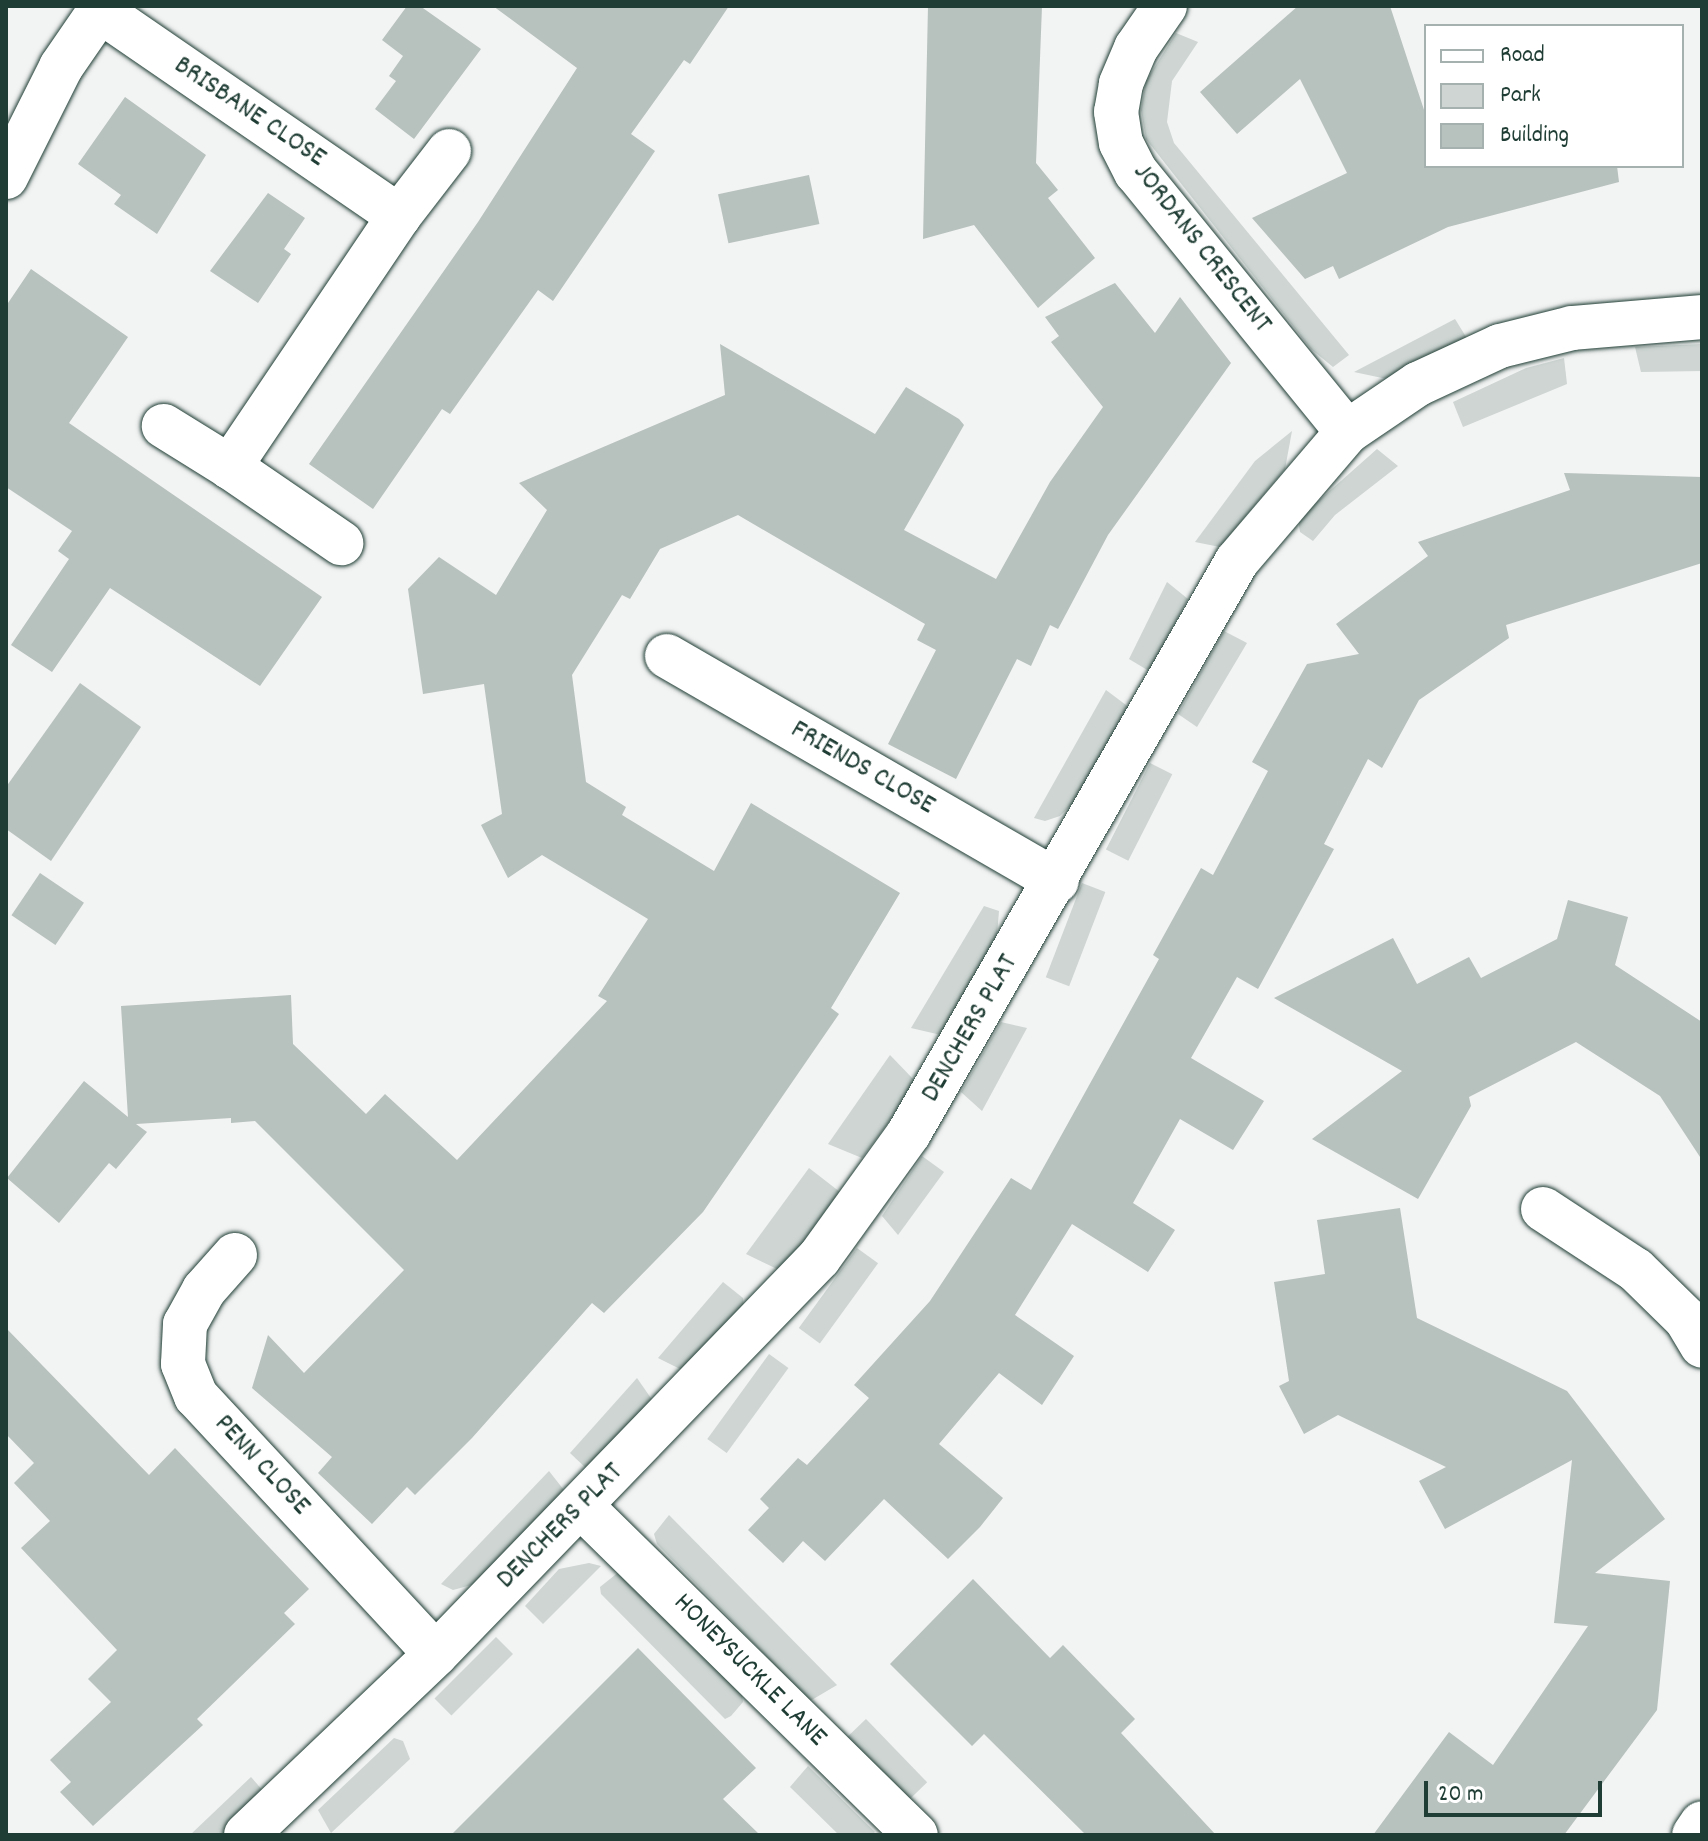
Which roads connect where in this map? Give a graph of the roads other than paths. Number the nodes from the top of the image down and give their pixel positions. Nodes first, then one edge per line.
1 (1165, 6) edge
2 (101, 8) edge
3 (449, 151) dead end
4 (6, 177) edge
5 (399, 216) junction
6 (1702, 317) edge
7 (164, 426) dead end
8 (1347, 432) junction
9 (230, 467) junction
10 (341, 543) dead end
11 (667, 656) dead end
12 (1057, 881) junction
13 (1543, 1209) dead end
14 (235, 1255) dead end
15 (1702, 1346) edge
16 (582, 1507) junction
17 (436, 1654) junction
18 (1702, 1823) edge
19 (246, 1835) edge
20 (916, 1835) edge
21 (1694, 1835) edge

1 - 8 street, JORDANS CRESCENT
2 - 4 street
2 - 5 street, BRISBANE CLOSE
3 - 5 street
5 - 9 street
6 - 8 street, DENCHERS PLAT
7 - 9 street
8 - 12 street, DENCHERS PLAT
9 - 10 street
11 - 12 street, FRIENDS CLOSE
12 - 16 street, DENCHERS PLAT
13 - 15 street
14 - 17 street, PENN CLOSE
16 - 17 street, DENCHERS PLAT
16 - 20 street, HONEYSUCKLE LANE
17 - 19 street, DENCHERS PLAT
18 - 21 street

